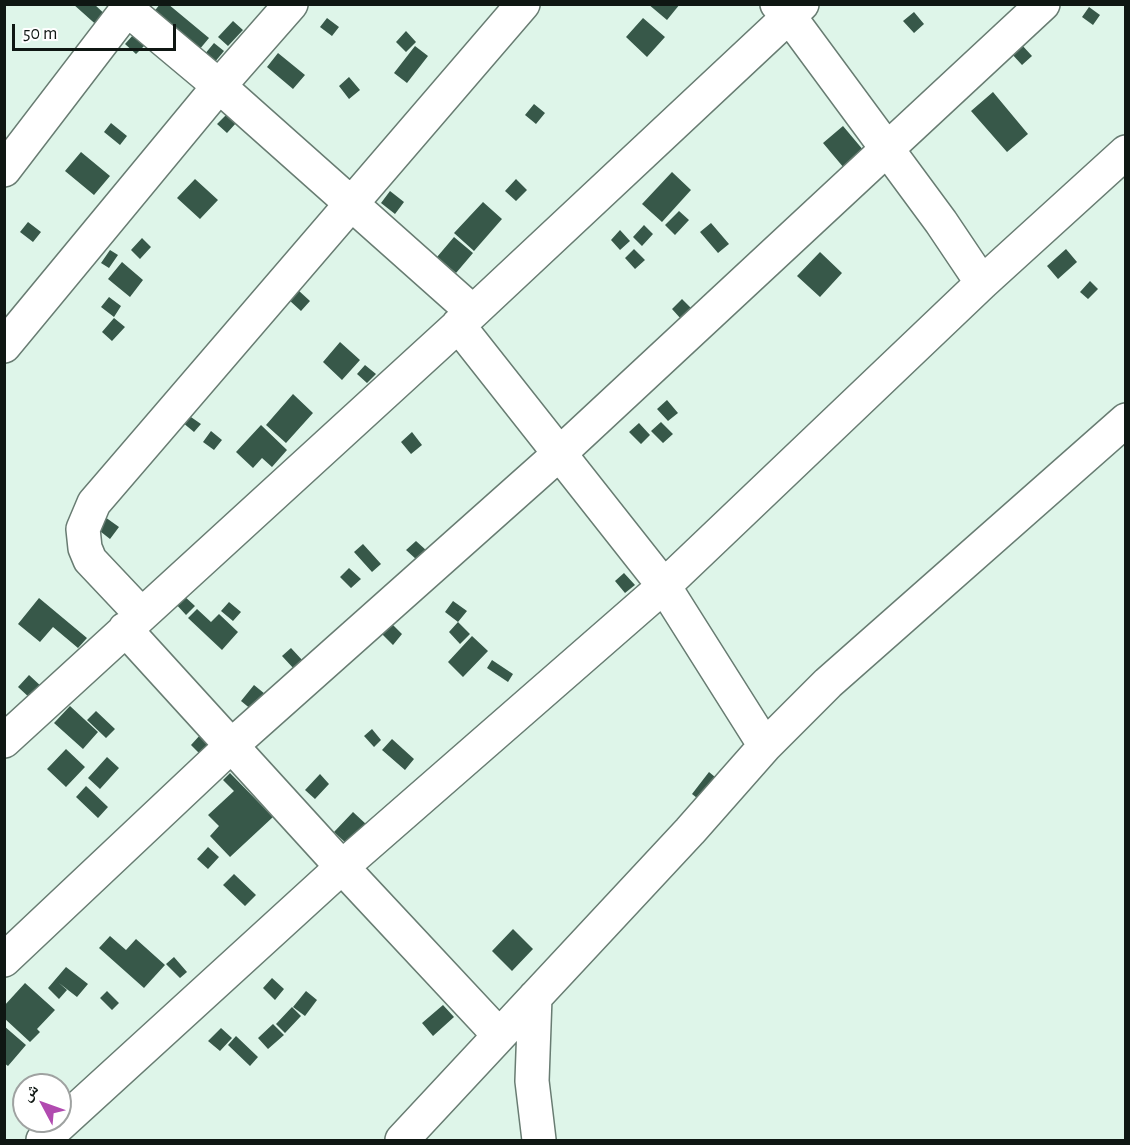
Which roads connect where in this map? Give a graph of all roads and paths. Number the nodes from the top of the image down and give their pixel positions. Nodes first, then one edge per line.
1 (291, 4) edge
2 (523, 4) edge
3 (1043, 4) edge
4 (129, 7) edge
5 (789, 8) edge
6 (219, 86) junction
7 (886, 148) junction
8 (1125, 152) edge
9 (4, 170) edge
10 (352, 203) junction
11 (982, 283) junction
12 (466, 319) junction
13 (4, 346) edge
14 (1125, 420) edge
15 (559, 454) junction
16 (664, 586) junction
17 (133, 622) junction
18 (12, 720) edge
19 (231, 746) junction
20 (765, 746) junction
21 (342, 867) junction
22 (4, 960) edge
23 (535, 997) junction
24 (499, 1035) junction
25 (43, 1140) edge
26 (402, 1140) edge
27 (539, 1140) edge

1 - 6 street
2 - 10 street
3 - 7 street
4 - 6 street
4 - 9 street
5 - 7 street
5 - 12 street
6 - 10 street
6 - 13 street
7 - 11 street
7 - 15 street
8 - 11 street
10 - 12 street
10 - 17 street
11 - 16 street
12 - 15 street
12 - 17 street
14 - 20 street
15 - 16 street
15 - 19 street
16 - 20 street
16 - 21 street
17 - 18 street
17 - 19 street
19 - 21 street
19 - 22 street
20 - 23 street
21 - 24 street
21 - 25 street
23 - 24 street
23 - 27 street
24 - 26 street

